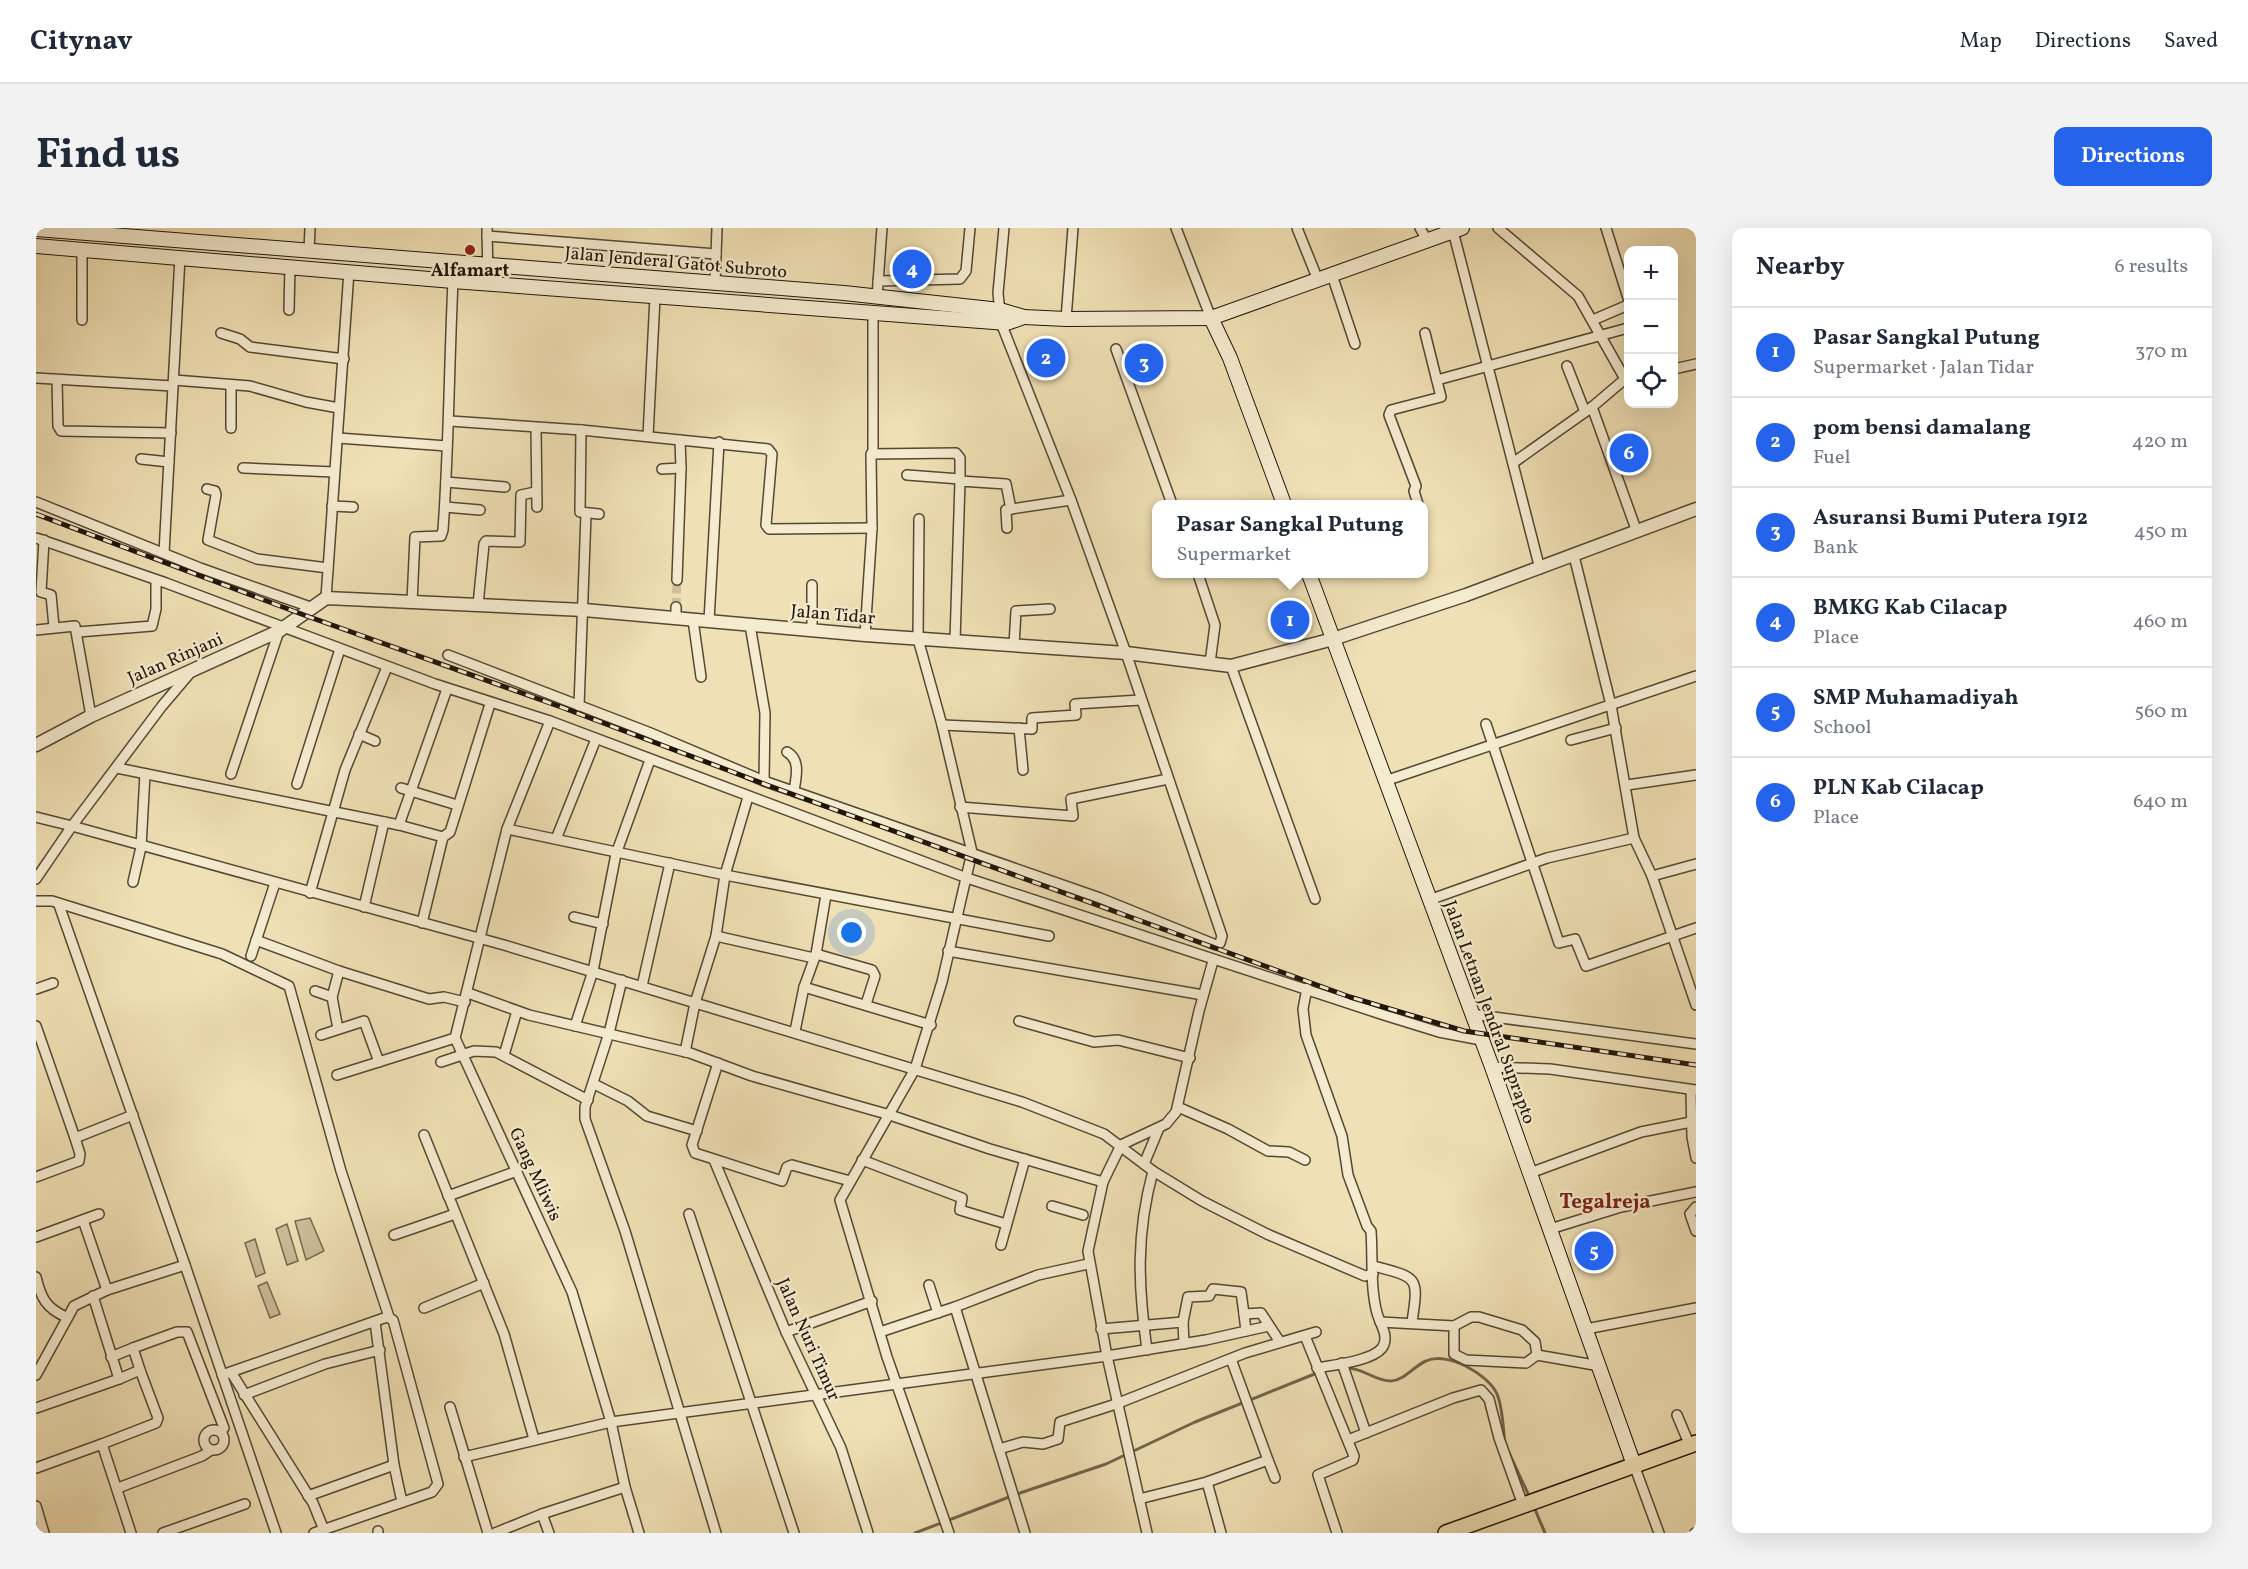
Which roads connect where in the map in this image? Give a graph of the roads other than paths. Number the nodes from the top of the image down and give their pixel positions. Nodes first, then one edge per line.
1 (310, 228) edge
2 (717, 228) edge
3 (882, 228) edge
4 (970, 228) edge
5 (1004, 228) edge
6 (1072, 228) edge
7 (1176, 228) edge
8 (1298, 228) edge
9 (1498, 228) edge
10 (1606, 228) edge
11 (36, 229) edge
12 (1458, 230) edge
13 (91, 231) edge
14 (487, 232) edge
15 (173, 234) edge
16 (1424, 234) edge
17 (36, 246) edge
18 (87, 250) junction
19 (309, 252) junction
20 (716, 254) junction
21 (180, 257) junction
22 (489, 265) junction
23 (290, 266) junction
24 (349, 271) junction
25 (1332, 275) junction
26 (1318, 280) junction
27 (453, 281) junction
28 (878, 281) junction
29 (488, 283) junction
30 (715, 283) junction
31 (1624, 283) edge
32 (655, 297) junction
33 (878, 297) junction
34 (714, 301) junction
35 (1624, 308) edge
36 (289, 309) dead end
37 (873, 313) junction
38 (1000, 316) junction
39 (1211, 318) junction
40 (1066, 319) junction
41 (82, 320) dead end
42 (1593, 320) junction
43 (1624, 330) edge
44 (221, 333) dead end
45 (1425, 333) dead end
46 (1602, 337) junction
47 (1355, 344) dead end
48 (1116, 349) dead end
49 (344, 359) junction
50 (1696, 364) edge
51 (1567, 366) dead end
52 (1488, 367) junction
53 (1678, 368) edge
54 (1624, 374) edge
55 (36, 378) edge
56 (57, 380) junction
57 (1437, 380) junction
58 (1624, 381) edge
59 (173, 383) junction
60 (231, 385) junction
61 (339, 408) junction
62 (1588, 410) junction
63 (450, 421) junction
64 (231, 428) dead end
65 (536, 428) junction
66 (581, 430) junction
67 (171, 433) junction
68 (648, 436) junction
69 (338, 438) junction
70 (681, 440) junction
71 (719, 442) junction
72 (447, 446) junction
73 (873, 453) junction
74 (141, 459) dead end
75 (169, 462) junction
76 (1513, 463) junction
77 (243, 468) dead end
78 (681, 468) junction
79 (662, 469) dead end
80 (334, 472) junction
81 (907, 475) dead end
82 (960, 480) junction
83 (446, 482) junction
84 (505, 487) dead end
85 (207, 489) dead end
86 (535, 492) junction
87 (1071, 500) junction
88 (1172, 500) edge
89 (1283, 500) edge
90 (1417, 500) edge
91 (36, 502) edge
92 (332, 506) junction
93 (353, 507) dead end
94 (445, 507) junction
95 (537, 507) dead end
96 (1011, 509) junction
97 (1696, 509) edge
98 (480, 510) dead end
99 (586, 514) junction
100 (599, 514) dead end
101 (919, 519) dead end
102 (872, 528) junction
103 (1007, 528) dead end
104 (1637, 532) junction
105 (40, 539) edge
106 (164, 553) junction
107 (1574, 556) junction
108 (328, 568) junction
109 (1540, 569) junction
110 (1200, 578) edge
111 (1311, 578) edge
112 (156, 580) junction
113 (677, 580) tunnel mouth
114 (812, 585) dead end
115 (326, 598) junction
116 (412, 602) junction
117 (478, 605) junction
118 (313, 608) junction
119 (1050, 609) dead end
120 (584, 610) junction
121 (693, 620) junction
122 (709, 621) junction
123 (750, 625) junction
124 (54, 627) junction
125 (36, 630) edge
126 (281, 630) junction
127 (812, 630) junction
128 (78, 632) junction
129 (865, 635) junction
130 (918, 639) junction
131 (1333, 639) junction
132 (955, 641) junction
133 (1014, 645) junction
134 (340, 649) junction
135 (1126, 653) junction
136 (448, 655) dead end
137 (1210, 663) junction
138 (1231, 666) junction
139 (387, 667) junction
140 (194, 669) junction
141 (1696, 676) edge
142 (701, 677) dead end
143 (447, 689) junction
144 (1142, 700) junction
145 (490, 704) junction
146 (1611, 705) junction
147 (579, 706) junction
148 (91, 716) junction
149 (550, 721) junction
150 (1486, 724) dead end
151 (942, 725) junction
152 (1019, 728) junction
153 (1616, 728) junction
154 (359, 734) junction
155 (596, 739) junction
156 (1571, 740) dead end
157 (375, 741) dead end
158 (36, 745) edge
159 (1494, 745) junction
160 (787, 752) dead end
161 (650, 760) junction
162 (117, 768) junction
163 (1023, 770) dead end
164 (145, 774) junction
165 (231, 774) dead end
166 (1696, 775) edge
167 (1168, 779) junction
168 (764, 781) junction
169 (1385, 781) junction
170 (297, 784) dead end
171 (1627, 785) junction
172 (405, 789) junction
173 (794, 791) junction
174 (748, 796) junction
175 (457, 805) junction
176 (960, 807) junction
177 (332, 813) junction
178 (36, 817) edge
179 (384, 822) junction
180 (399, 825) junction
181 (72, 826) junction
182 (507, 829) junction
183 (443, 837) junction
184 (1634, 838) junction
185 (556, 839) junction
186 (141, 847) junction
187 (972, 852) junction
188 (616, 854) junction
189 (1532, 862) junction
190 (670, 863) junction
191 (1696, 864) edge
192 (725, 876) junction
193 (1652, 876) junction
194 (967, 878) junction
195 (36, 879) edge
196 (133, 882) dead end
197 (275, 883) junction
198 (310, 892) junction
199 (826, 895) junction
200 (1315, 899) dead end
201 (1429, 900) junction
202 (36, 901) edge
203 (59, 905) junction
204 (364, 907) junction
205 (574, 917) dead end
206 (956, 918) junction
207 (422, 923) junction
208 (603, 924) junction
209 (1696, 927) edge
210 (716, 936) junction
211 (1048, 936) dead end
212 (1672, 936) junction
213 (478, 939) junction
214 (256, 940) junction
215 (948, 951) junction
216 (251, 956) dead end
217 (815, 956) junction
218 (1213, 960) junction
219 (339, 971) junction
220 (593, 971) junction
221 (622, 980) junction
222 (53, 983) dead end
223 (642, 986) junction
224 (804, 987) junction
225 (1307, 988) junction
226 (36, 989) edge
227 (315, 991) dead end
228 (1203, 995) junction
229 (332, 997) junction
230 (466, 998) junction
231 (695, 1003) junction
232 (866, 1004) junction
233 (1696, 1005) edge
234 (517, 1011) junction
235 (1471, 1014) junction
236 (1019, 1021) dead end
237 (931, 1024) junction
238 (36, 1026) edge
239 (575, 1026) junction
240 (338, 1029) junction
241 (795, 1031) junction
242 (609, 1033) junction
243 (321, 1035) dead end
244 (455, 1038) junction
245 (38, 1039) edge
246 (1481, 1040) junction
247 (1696, 1044) edge
248 (685, 1052) junction
249 (464, 1053) junction
250 (504, 1055) junction
251 (1190, 1058) junction
252 (379, 1062) junction
253 (441, 1062) dead end
254 (718, 1063) junction
255 (1492, 1066) junction
256 (915, 1069) junction
257 (337, 1075) dead end
258 (594, 1084) junction
259 (1694, 1090) edge
260 (588, 1100) junction
261 (1178, 1107) junction
262 (890, 1114) junction
263 (133, 1115) junction
264 (1691, 1122) junction
265 (1159, 1128) junction
266 (697, 1131) junction
267 (424, 1135) dead end
268 (75, 1138) junction
269 (1121, 1145) junction
270 (1696, 1158) edge
271 (1025, 1159) junction
272 (714, 1160) junction
273 (862, 1160) junction
274 (1305, 1160) dead end
275 (1143, 1164) junction
276 (517, 1171) junction
277 (1153, 1171) junction
278 (1530, 1173) junction
279 (36, 1177) edge
280 (850, 1182) junction
281 (1103, 1182) junction
282 (1696, 1192) edge
283 (448, 1196) junction
284 (1052, 1206) dead end
285 (1696, 1208) edge
286 (99, 1214) dead end
287 (455, 1214) junction
288 (689, 1214) dead end
289 (1089, 1216) junction
290 (83, 1220) junction
291 (1006, 1224) junction
292 (1550, 1229) junction
293 (1696, 1231) edge
294 (394, 1235) dead end
295 (36, 1237) edge
296 (1001, 1245) dead end
297 (185, 1264) junction
298 (1088, 1264) junction
299 (1373, 1270) junction
300 (36, 1277) edge
301 (484, 1283) junction
302 (929, 1285) dead end
303 (107, 1290) junction
304 (93, 1296) junction
305 (872, 1301) junction
306 (955, 1307) junction
307 (424, 1308) dead end
308 (1696, 1308) edge
309 (938, 1313) junction
310 (1244, 1314) junction
311 (66, 1317) junction
312 (389, 1317) junction
313 (375, 1322) junction
314 (1183, 1322) junction
315 (1380, 1322) junction
316 (1412, 1322) junction
317 (1458, 1324) junction
318 (1143, 1325) junction
319 (1269, 1326) junction
320 (1101, 1329) junction
321 (1586, 1329) junction
322 (1246, 1331) junction
323 (786, 1332) junction
324 (880, 1332) junction
325 (1316, 1332) dead end
326 (1305, 1336) junction
327 (1280, 1342) junction
328 (1184, 1344) junction
329 (133, 1348) junction
330 (380, 1350) junction
331 (1147, 1350) junction
332 (1537, 1355) junction
333 (1107, 1356) junction
334 (111, 1357) junction
335 (1231, 1359) junction
336 (1600, 1366) junction
337 (1344, 1368) junction
338 (140, 1370) junction
339 (1319, 1371) junction
340 (226, 1374) junction
341 (976, 1374) junction
342 (36, 1375) edge
343 (119, 1378) junction
344 (896, 1384) junction
345 (244, 1395) junction
346 (815, 1396) junction
347 (751, 1404) junction
348 (1116, 1404) junction
349 (450, 1407) dead end
350 (36, 1408) edge
351 (678, 1413) junction
352 (1677, 1415) dead end
353 (237, 1420) junction
354 (611, 1422) junction
355 (222, 1430) junction
356 (1366, 1432) junction
357 (534, 1439) junction
358 (1348, 1440) junction
359 (102, 1444) junction
360 (1693, 1445) edge
361 (999, 1449) junction
362 (211, 1450) junction
363 (464, 1457) junction
364 (1268, 1460) junction
365 (394, 1465) junction
366 (1634, 1465) junction
367 (36, 1468) edge
368 (1275, 1478) dead end
369 (1207, 1482) junction
370 (625, 1487) junction
371 (118, 1488) junction
372 (308, 1496) junction
373 (1139, 1499) junction
374 (402, 1502) junction
375 (245, 1504) dead end
376 (1524, 1505) junction
377 (36, 1506) edge
378 (542, 1514) junction
379 (946, 1526) edge
380 (319, 1531) edge
381 (44, 1533) edge
382 (132, 1533) edge
383 (163, 1533) edge
384 (276, 1533) edge
385 (488, 1533) edge
386 (495, 1533) edge
387 (549, 1533) edge
388 (639, 1533) edge
389 (716, 1533) edge
390 (794, 1533) edge
391 (868, 1533) edge
392 (1025, 1533) edge
393 (1147, 1533) edge
394 (1221, 1533) edge
395 (1337, 1533) edge
396 (1446, 1533) edge
397 (1659, 1533) edge

1 - 19 street
2 - 20 street
3 - 28 street
4 - 28 street
5 - 38 street
6 - 40 street
7 - 39 street
8 - 26 street
9 - 42 street
10 - 31 street
11 - 13 main road, Jalan Jenderal Gatot Subroto
12 - 16 main road, Jalan Jenderal Gatot Subroto
12 - 52 street
13 - 15 main road, Jalan Jenderal Gatot Subroto
13 - 18 street
14 - 20 street
14 - 22 street
15 - 19 main road, Jalan Jenderal Gatot Subroto
16 - 25 main road, Jalan Jenderal Gatot Subroto
17 - 18 main road, Jalan Jenderal Gatot Subroto
18 - 21 main road, Jalan Jenderal Gatot Subroto
18 - 41 street
19 - 22 main road, Jalan Jenderal Gatot Subroto
20 - 30 street
21 - 23 main road, Jalan Jenderal Gatot Subroto
21 - 59 street
22 - 29 street
22 - 30 main road, Jalan Jenderal Gatot Subroto
23 - 24 main road, Jalan Jenderal Gatot Subroto
23 - 36 street
24 - 27 main road, Jalan Jenderal Gatot Subroto
24 - 49 street
25 - 26 main road, Jalan Jenderal Gatot Subroto
25 - 47 street
26 - 39 main road, Jalan Jenderal Gatot Subroto
27 - 29 main road, Jalan Jenderal Gatot Subroto
27 - 63 street
28 - 33 street
29 - 32 main road, Jalan Jenderal Gatot Subroto
30 - 33 main road, Jalan Jenderal Gatot Subroto
30 - 34 main road
32 - 34 main road, Jalan Jenderal Gatot Subroto
32 - 68 street
33 - 38 main road, Jalan Jenderal Gatot Subroto
34 - 37 main road, Jalan Jenderal Gatot Subroto
35 - 42 street
37 - 38 main road, Jalan Jenderal Gatot Subroto
37 - 73 street
38 - 40 main road, Jalan Jenderal Gatot Subroto
38 - 87 street
39 - 40 main road, Jalan Jenderal Gatot Subroto
39 - 89 main road
42 - 46 street
43 - 46 street
44 - 49 street
45 - 57 street
46 - 52 street
46 - 54 street
48 - 88 street
49 - 61 street
50 - 53 street
51 - 62 street
52 - 57 street
52 - 76 street
55 - 56 street
56 - 59 street
56 - 67 street
57 - 90 street
58 - 62 street
59 - 60 street
59 - 67 street
60 - 61 street
60 - 64 street
61 - 69 street
62 - 76 street
62 - 104 street
63 - 65 street
63 - 72 street
65 - 66 street
65 - 86 street
66 - 68 street
66 - 99 street
67 - 75 street
68 - 70 street
69 - 72 street
69 - 80 street
70 - 71 street
70 - 78 street
71 - 102 street
71 - 122 street
72 - 83 street
73 - 82 street
73 - 102 street
74 - 75 street
75 - 106 street
76 - 109 street
77 - 80 street
78 - 79 street
78 - 113 street
80 - 92 street
81 - 82 street
82 - 96 street
82 - 132 street
83 - 84 street
83 - 94 street
85 - 108 street
86 - 95 street
86 - 117 street
87 - 96 street
87 - 135 street
91 - 106 street
92 - 93 street
92 - 108 street
94 - 98 street
94 - 116 street
96 - 103 street
97 - 104 street, Jalan Tidar
99 - 100 street
99 - 120 street
101 - 130 street
102 - 129 street
104 - 107 street, Jalan Tidar
105 - 112 street
105 - 124 street
106 - 118 street
107 - 109 street, Jalan Tidar
107 - 146 street
108 - 115 street
109 - 131 street, Jalan Tidar
110 - 137 street
111 - 131 main road, Jalan Letnan Jendral Suprapto
112 - 126 street
112 - 128 street
114 - 127 street
115 - 116 street, Jalan Tidar
115 - 118 street, Jalan Rinjani
116 - 117 street, Jalan Tidar
117 - 120 street, Jalan Tidar
118 - 126 street, Jalan Rinjani
119 - 133 street
120 - 121 street, Jalan Tidar
120 - 147 street
121 - 122 street, Jalan Tidar
121 - 142 street
122 - 123 street, Jalan Tidar
123 - 127 street, Jalan Tidar
123 - 168 street
124 - 125 street
124 - 128 street
126 - 134 street
126 - 140 street, Jalan Rinjani
126 - 165 street
127 - 129 street, Jalan Tidar
128 - 148 street
129 - 130 street, Jalan Tidar
130 - 132 street, Jalan Tidar
130 - 151 street
131 - 138 street, Jalan Tidar
131 - 169 main road, Jalan Letnan Jendral Suprapto
132 - 133 street, Jalan Tidar
133 - 135 street, Jalan Tidar
134 - 139 street
134 - 170 street
135 - 137 street, Jalan Tidar
135 - 144 street
136 - 147 street
137 - 138 street, Jalan Tidar
138 - 200 street
139 - 143 street
139 - 154 street
140 - 148 street, Jalan Rinjani
140 - 162 street
141 - 146 street
143 - 145 street
143 - 172 street
144 - 152 street
144 - 167 street
145 - 149 street
145 - 175 street
146 - 153 street
146 - 159 street
147 - 168 street
148 - 158 street, Jalan Rinjani
149 - 155 street
149 - 182 street
150 - 159 street
151 - 152 street
151 - 176 street
152 - 163 street
153 - 156 street
153 - 171 street
154 - 157 street
154 - 177 street
155 - 161 street
155 - 185 street
159 - 169 street
159 - 189 street
160 - 173 street
161 - 174 street
161 - 188 street
162 - 164 street
162 - 181 street
164 - 177 street
164 - 186 street
166 - 171 street
167 - 176 street
167 - 187 street
168 - 173 street
169 - 201 main road, Jalan Letnan Jendral Suprapto
171 - 184 street
172 - 175 street
172 - 180 street
173 - 187 street
174 - 192 street
174 - 194 street
175 - 183 street
176 - 187 street
177 - 179 street
177 - 198 street
178 - 181 street
179 - 180 street
179 - 204 street
180 - 183 street
181 - 186 street
181 - 195 street
182 - 185 street
182 - 213 street
183 - 207 street
184 - 189 street
184 - 193 street
185 - 188 street
186 - 196 street
186 - 197 street
187 - 194 street
188 - 190 street
188 - 208 street
189 - 201 street
189 - 212 street
190 - 192 street
190 - 223 street
191 - 193 street
192 - 199 street
192 - 210 street
193 - 212 street
194 - 206 street
194 - 218 street
197 - 198 street
197 - 214 street
198 - 204 street
199 - 206 street
199 - 217 street
201 - 235 main road, Jalan Letnan Jendral Suprapto
202 - 203 street
203 - 263 street
203 - 312 street
204 - 207 street
205 - 208 street
206 - 211 street
206 - 215 street
207 - 213 street
208 - 220 street
209 - 212 street
210 - 217 street
210 - 231 street
212 - 233 street
213 - 220 street
213 - 230 street
214 - 216 street
214 - 219 street
215 - 228 street
215 - 237 street
217 - 224 street
217 - 232 street
218 - 225 street
218 - 228 street
219 - 229 street
219 - 230 street
220 - 221 street
220 - 239 street
221 - 223 street
221 - 242 street
222 - 226 street
223 - 231 street
224 - 232 street
224 - 241 street
225 - 246 street
225 - 299 street
227 - 229 street
228 - 251 street
229 - 240 street
230 - 234 street
230 - 244 street
231 - 241 street
231 - 248 street
232 - 237 street
234 - 239 street
234 - 250 street
235 - 246 main road, Jalan Letnan Jendral Suprapto
235 - 247 street
236 - 251 street
237 - 256 street
238 - 245 street
239 - 242 street
240 - 243 street
240 - 252 street
241 - 256 street
242 - 248 street
242 - 258 street
244 - 249 street, Gang Mliwis
244 - 252 street
245 - 268 street
246 - 255 main road, Jalan Letnan Jendral Suprapto
248 - 254 street
249 - 250 street
249 - 253 street
249 - 276 street, Gang Mliwis
250 - 260 street
251 - 261 street
252 - 257 street
254 - 262 street
254 - 266 street
255 - 259 street
255 - 278 main road, Jalan Letnan Jendral Suprapto
256 - 262 street
256 - 269 street
258 - 260 street
258 - 266 street
259 - 264 street
260 - 351 street
261 - 265 street
261 - 274 street
262 - 271 street
262 - 273 street
263 - 268 street
263 - 297 street
264 - 270 street
264 - 278 street
265 - 269 street
265 - 275 street
266 - 272 street
267 - 283 street
268 - 279 street
269 - 275 street
269 - 281 street
271 - 281 street
271 - 291 street
272 - 280 street
272 - 323 street, Jalan Nuri Timur
273 - 280 street
273 - 291 street
275 - 277 street
276 - 283 street
276 - 354 street, Gang Mliwis
277 - 299 street
277 - 318 street
278 - 292 main road, Jalan Letnan Jendral Suprapto
280 - 305 street
281 - 289 street
282 - 292 street
283 - 287 street
284 - 289 street
285 - 293 street
286 - 290 street
287 - 294 street
287 - 301 street
288 - 347 street
289 - 298 street
290 - 295 street
290 - 303 street
291 - 296 street
292 - 321 main road, Jalan Letnan Jendral Suprapto
297 - 303 street
297 - 340 street
298 - 306 street
298 - 320 street
299 - 315 street
299 - 316 street
300 - 311 street
301 - 307 street
301 - 357 street
302 - 309 street
303 - 304 street
304 - 311 street
304 - 334 street
305 - 323 street
305 - 324 street
306 - 309 street
306 - 341 street
308 - 321 street
309 - 324 street
310 - 314 street
310 - 319 street
310 - 322 street
311 - 342 street
312 - 313 street
312 - 374 street
313 - 330 street
313 - 340 street
314 - 318 street
314 - 328 street
315 - 316 street
315 - 337 street
316 - 317 street
317 - 332 street
317 - 332 street
318 - 320 street
318 - 331 street
319 - 322 street
319 - 327 street
320 - 333 street
321 - 336 main road, Jalan Letnan Jendral Suprapto
322 - 328 street
323 - 346 street, Jalan Nuri Timur
324 - 344 street
325 - 326 street
326 - 327 street
326 - 339 street
327 - 335 street
328 - 331 street
329 - 334 street
329 - 338 street
329 - 355 street
330 - 345 street
330 - 365 street
331 - 333 street
332 - 336 street
333 - 341 street
333 - 348 street
334 - 343 street
335 - 348 street
335 - 364 street
336 - 366 main road, Jalan Letnan Jendral Suprapto
337 - 339 street
337 - 356 street
338 - 343 street
338 - 359 street
339 - 358 street
340 - 345 street
340 - 353 street
341 - 344 street
341 - 361 street
343 - 350 street
344 - 346 street
344 - 379 street
345 - 372 street
346 - 347 street
346 - 391 street, Jalan Nuri Timur
347 - 351 street
347 - 390 street
348 - 361 street
348 - 373 street
349 - 363 street
351 - 354 street
351 - 389 street
352 - 360 street
353 - 355 street
353 - 384 street
354 - 357 street
354 - 370 street, Gang Mliwis
355 - 362 street
355 - 362 street
356 - 358 street
356 - 376 street
357 - 363 street
358 - 395 street
359 - 367 street
359 - 371 street
360 - 366 highway
361 - 392 street
362 - 371 street
363 - 385 street
364 - 368 street
364 - 369 street
365 - 372 street
365 - 374 street
366 - 376 highway
366 - 397 street
369 - 373 street
369 - 394 street
370 - 378 street
370 - 388 street, Gang Mliwis
371 - 382 street
372 - 380 street
373 - 393 street
374 - 380 street
375 - 383 street
376 - 396 highway
377 - 381 street
378 - 386 street
378 - 387 street

